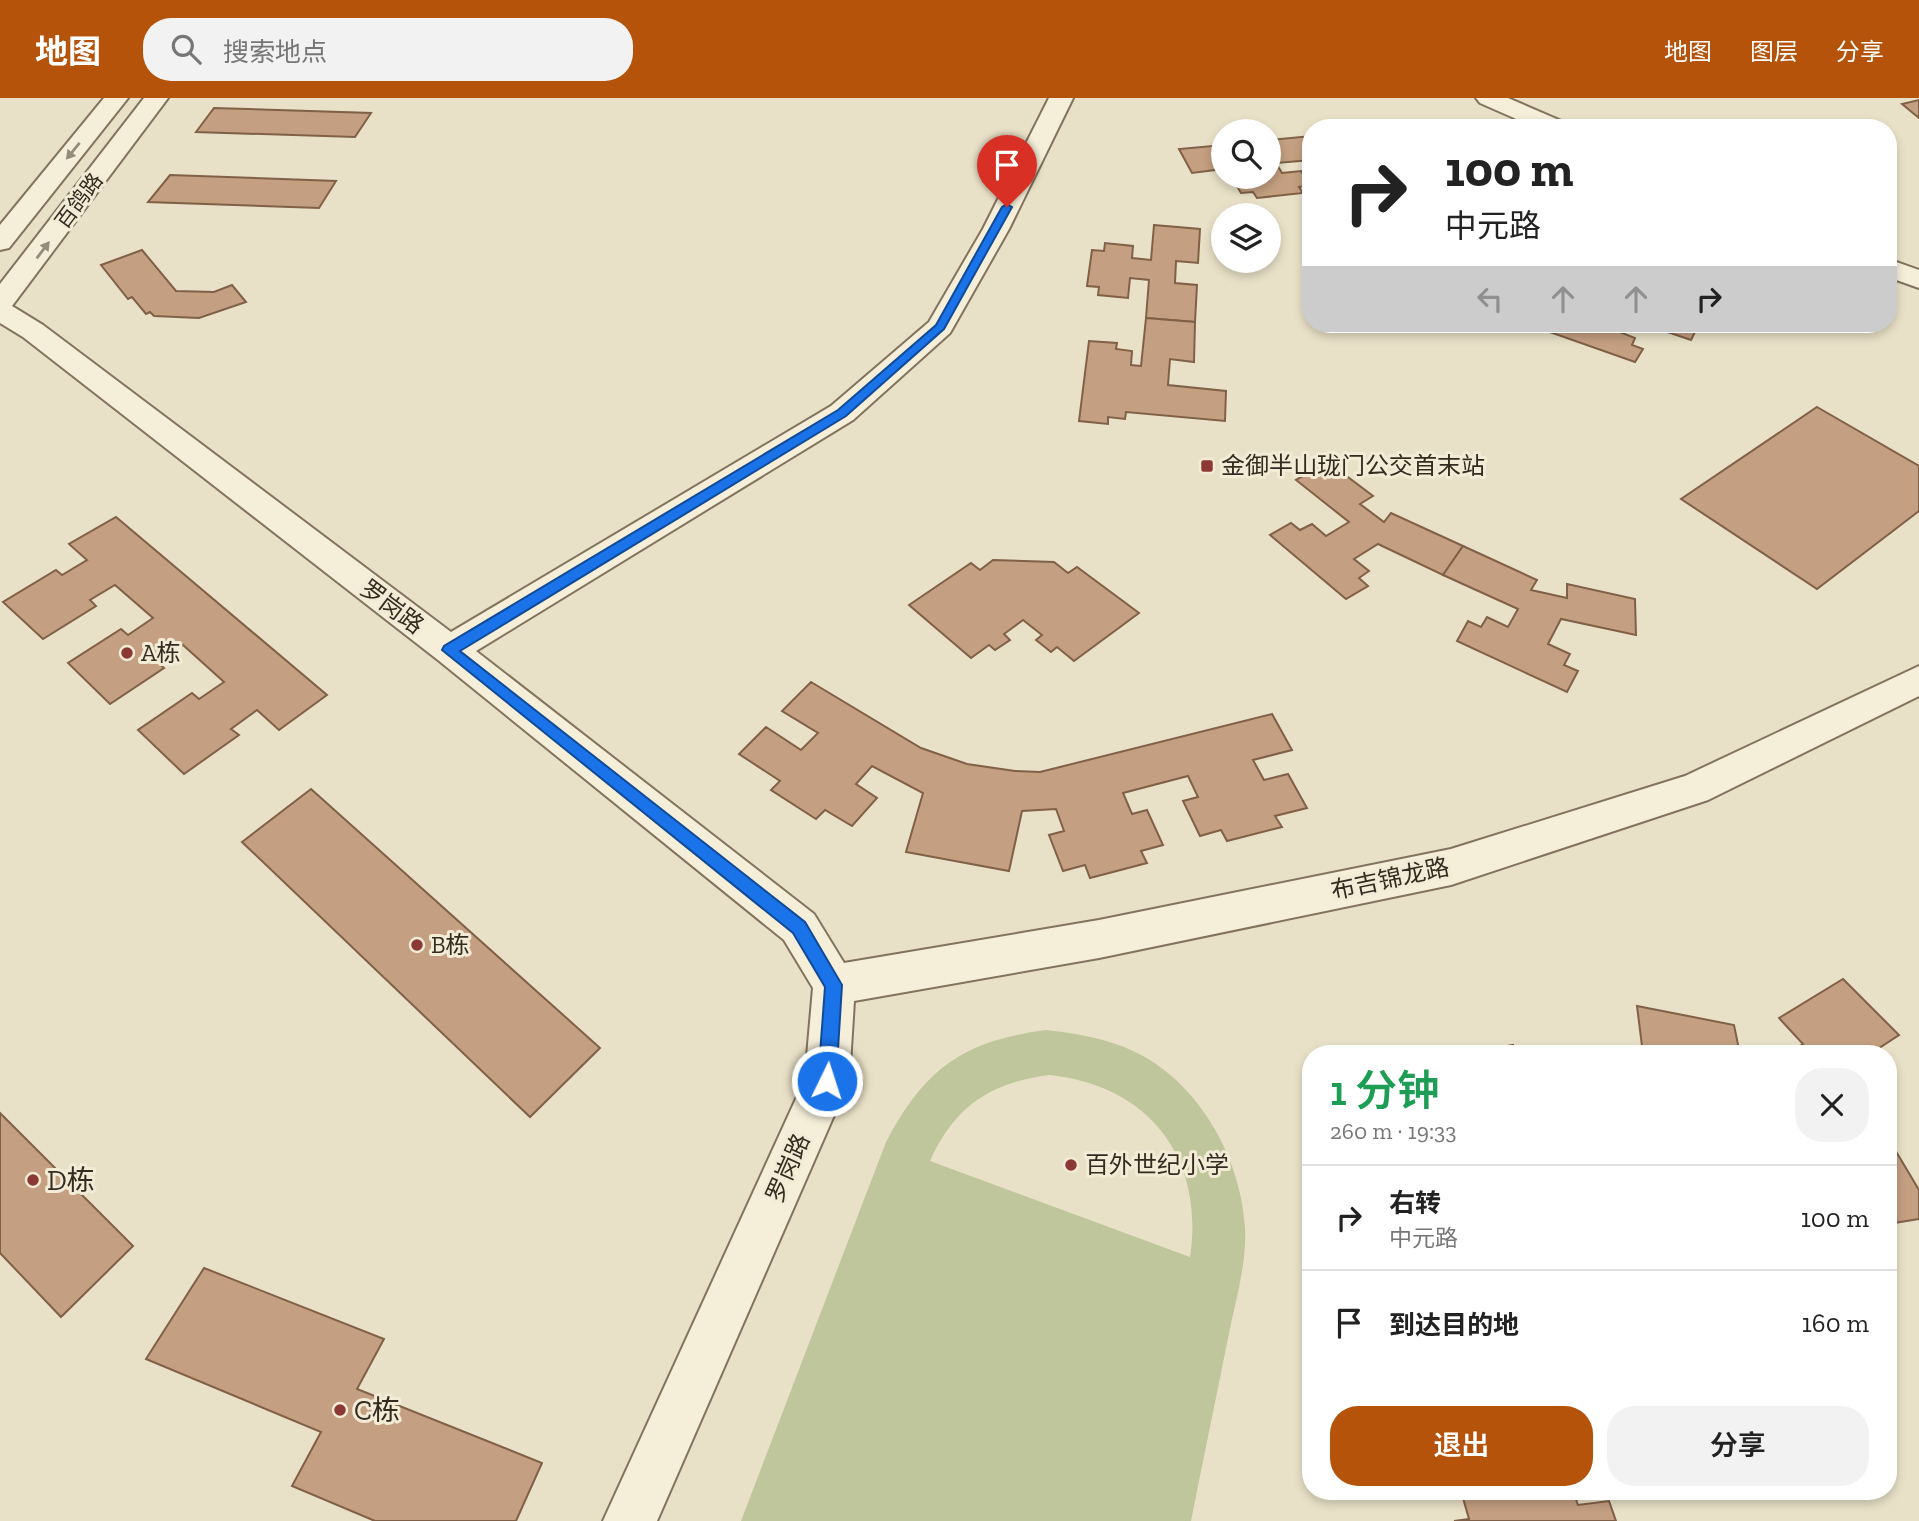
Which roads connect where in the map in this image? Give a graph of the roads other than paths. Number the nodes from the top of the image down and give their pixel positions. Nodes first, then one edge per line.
1 (116, 98) edge
2 (156, 98) edge
3 (1061, 98) edge
4 (1488, 98) edge
5 (1537, 119) edge
6 (0, 242) edge
7 (1897, 271) edge
8 (1919, 280) edge
9 (0, 303) edge
10 (0, 311) edge
11 (450, 650) junction
12 (1919, 680) edge
13 (834, 985) junction
14 (630, 1521) edge

1 -> 6 street, 百鸽路
9 -> 2 street, 百鸽路
3 - 11 street
4 - 5 street
7 - 8 street
10 - 11 street, 罗岗路
11 - 13 street, 罗岗路
12 - 13 street, 布吉锦龙路
13 - 14 street, 罗岗路

